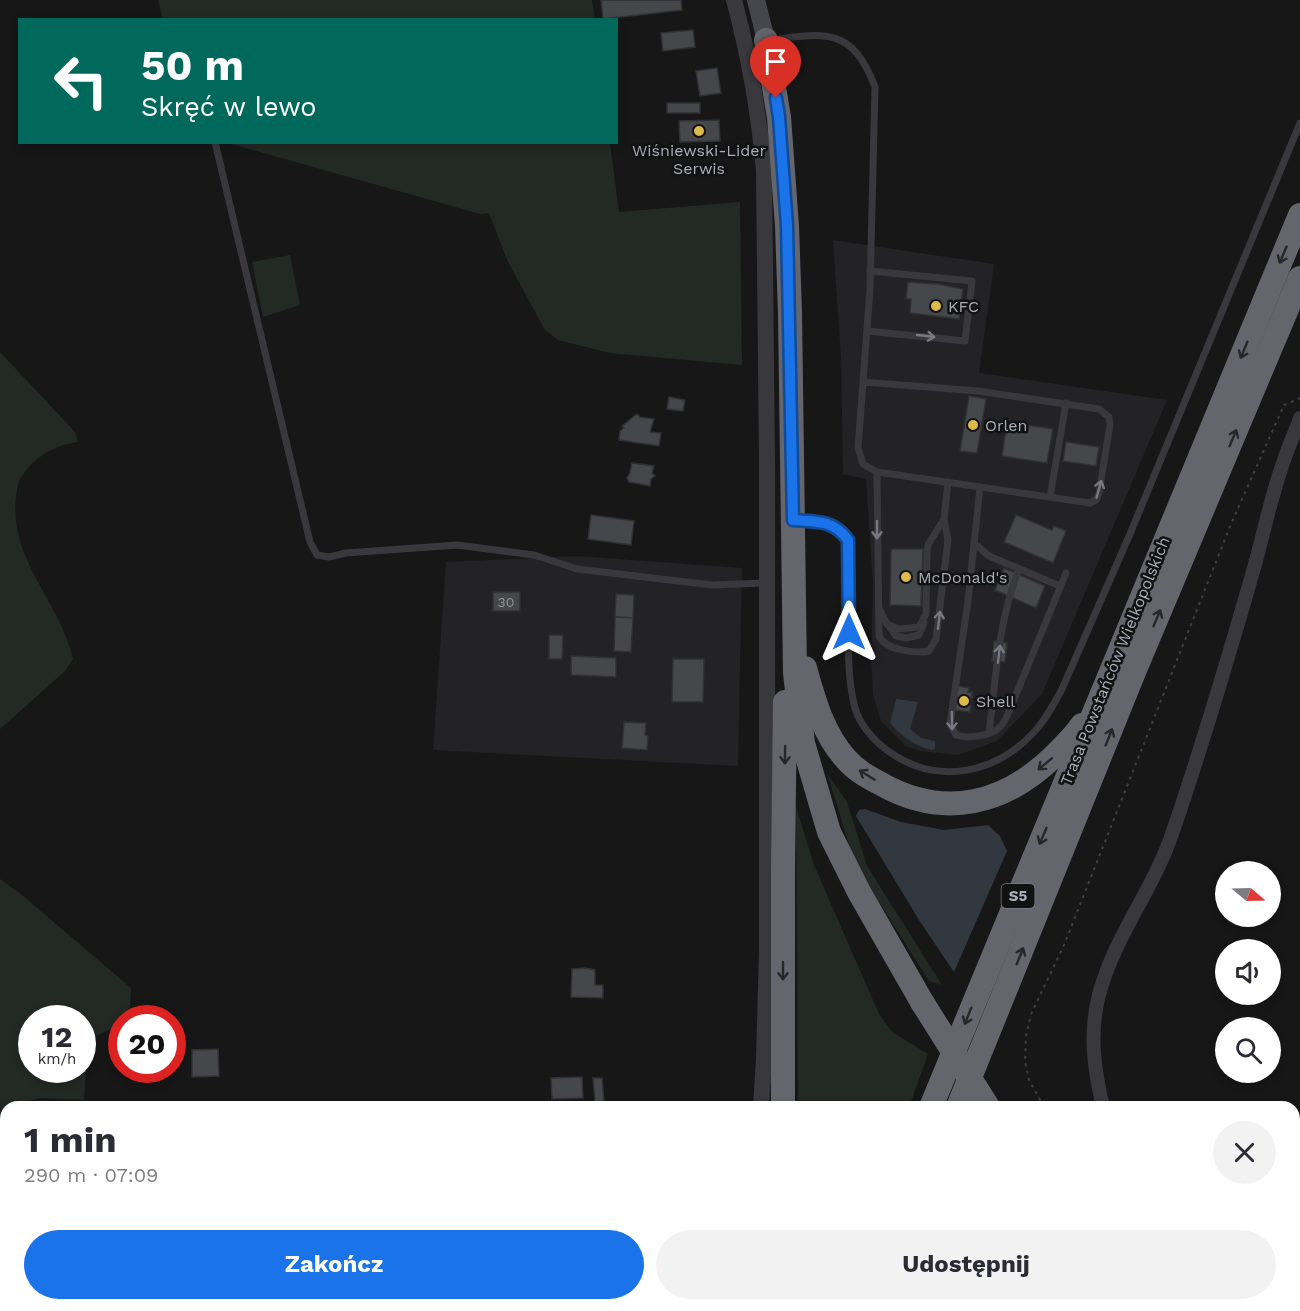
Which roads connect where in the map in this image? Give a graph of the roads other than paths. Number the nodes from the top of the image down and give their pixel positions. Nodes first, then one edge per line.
1 (734, 0) edge
2 (756, 0) edge
3 (765, 40) junction
4 (1300, 123) edge
5 (215, 144) edge
6 (1300, 214) edge
7 (870, 271) junction
8 (1300, 278) edge
9 (867, 331) junction
10 (863, 382) junction
11 (1066, 404) junction
12 (1300, 418) edge
13 (877, 472) junction
14 (948, 482) junction
15 (980, 487) junction
16 (1050, 498) junction
17 (944, 519) junction
18 (793, 520) junction
19 (975, 544) junction
20 (1019, 569) junction
21 (1066, 573) dead end
22 (767, 583) junction
23 (1060, 586) junction
24 (877, 606) junction
25 (795, 634) junction
26 (1105, 684) junction
27 (989, 733) junction
28 (761, 1101) edge
29 (783, 1101) edge
30 (933, 1101) edge
31 (960, 1101) edge
32 (984, 1101) edge
33 (1102, 1101) edge

1 - 22 street
2 - 3 main road
3 - 7 lane
3 - 18 highway
4 - 18 lane
5 - 22 lane
6 -> 26 highway, Trasa Powstańców Wielkopolskich / S5
7 - 9 lane
9 -> 7 lane
31 -> 8 highway, Trasa Powstańców Wielkopolskich / S5
9 - 10 lane
10 - 11 lane
10 - 13 lane
11 - 16 lane
16 -> 11 lane
12 - 33 street
13 - 14 lane
13 -> 24 lane
14 - 15 lane
14 - 17 lane
15 - 16 lane
15 - 19 lane
17 - 24 lane
24 -> 17 lane
18 - 25 highway
19 - 20 lane
19 -> 27 lane
20 - 23 lane
27 -> 20 lane
21 - 23 lane
22 - 28 street
23 - 27 lane
26 -> 25 highway
25 -> 29 highway
25 - 32 highway, bridge
26 -> 30 highway, Trasa Powstańców Wielkopolskich / S5

